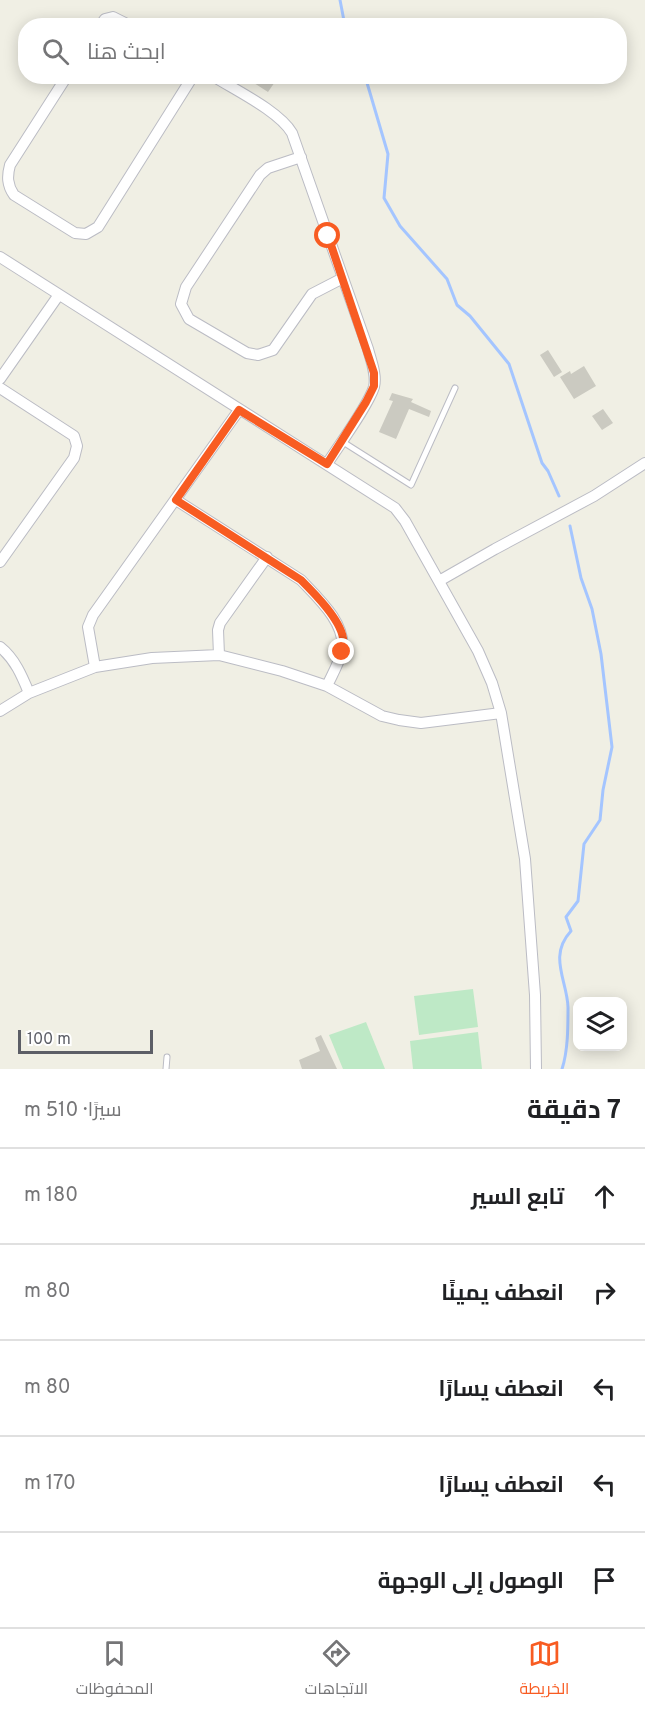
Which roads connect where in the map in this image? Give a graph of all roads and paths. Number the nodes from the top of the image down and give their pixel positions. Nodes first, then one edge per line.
1 (62, 84) edge
2 (188, 84) edge
3 (225, 84) edge
4 (301, 157) junction
5 (0, 257) edge
6 (343, 278) junction
7 (58, 296) junction
8 (0, 380) edge
9 (0, 388) edge
10 (455, 388) dead end
11 (239, 410) junction
12 (341, 441) junction
13 (645, 463) edge
14 (327, 464) junction
15 (176, 500) junction
16 (267, 557) junction
17 (0, 562) edge
18 (439, 582) junction
19 (0, 647) edge
20 (219, 655) junction
21 (95, 667) junction
22 (327, 686) junction
23 (29, 693) junction
24 (0, 711) edge
25 (501, 713) junction
26 (167, 1057) dead end
27 (166, 1069) edge
28 (536, 1069) edge

1 - 2 street
3 - 4 street
4 - 6 street
4 - 6 street
5 - 7 street
6 - 12 street
7 - 8 street
7 - 11 street
9 - 17 street
10 - 12 lane
11 - 14 street
11 - 15 street
12 - 14 street
13 - 18 street
14 - 18 street
15 - 16 street
15 - 21 street
16 - 20 street
16 - 22 street
18 - 25 street
19 - 23 street
20 - 21 street
20 - 22 street
21 - 23 street
22 - 25 street
23 - 24 street
25 - 28 street
26 - 27 lane

